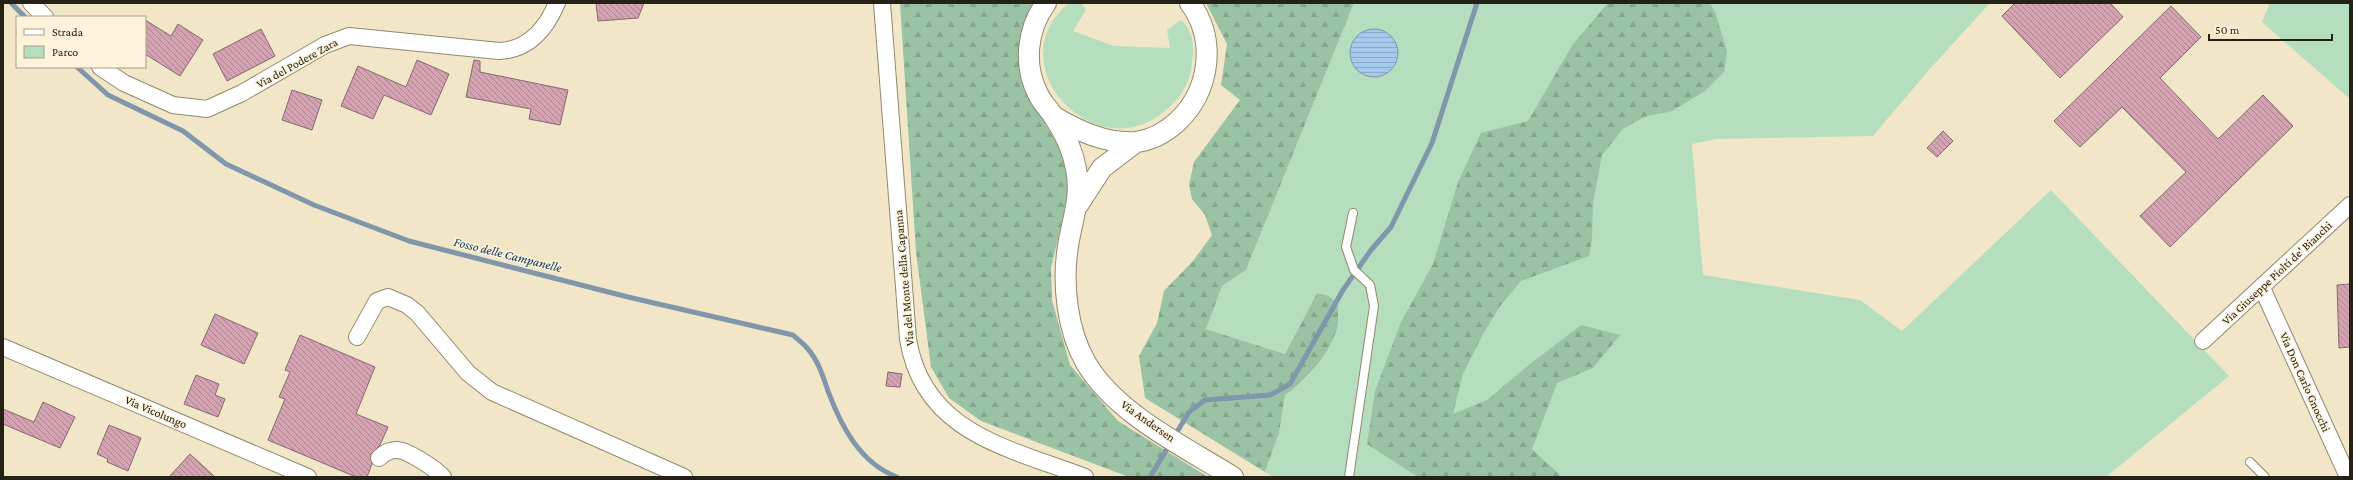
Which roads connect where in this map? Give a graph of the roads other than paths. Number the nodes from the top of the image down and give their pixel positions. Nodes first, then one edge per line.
1 (31, 3) edge
2 (557, 3) edge
3 (882, 3) edge
4 (1046, 3) edge
5 (1190, 3) edge
6 (44, 16) edge
7 (102, 68) edge
8 (1053, 116) junction
9 (1136, 142) junction
10 (2350, 206) edge
11 (1077, 207) junction
12 (1353, 213) dead end
13 (2262, 288) junction
14 (358, 337) dead end
15 (2203, 341) dead end
16 (3, 347) edge
17 (379, 458) dead end
18 (2250, 462) dead end
19 (308, 477) edge
20 (442, 477) edge
21 (684, 477) edge
22 (1085, 477) edge
23 (1233, 477) edge
24 (1349, 477) edge
25 (2265, 477) edge
26 (2348, 477) edge

1 - 6 street
2 - 7 street, Via del Podere Zara
3 - 22 street, Via del Monte della Capanna
4 - 8 street, Via Andersen
5 - 9 street, Via Andersen
8 - 9 street, Via Andersen
8 - 11 street, Via Andersen
9 - 11 street, Via Andersen
10 - 13 street, Via Giuseppe Piolti de' Bianchi
11 - 23 street, Via Andersen
12 - 24 lane
13 - 15 street, Via Giuseppe Piolti de' Bianchi
13 - 26 street, Via Don Carlo Gnocchi
14 - 21 street
16 - 19 street, Via Vicolungo
17 - 20 street
18 - 25 lane

